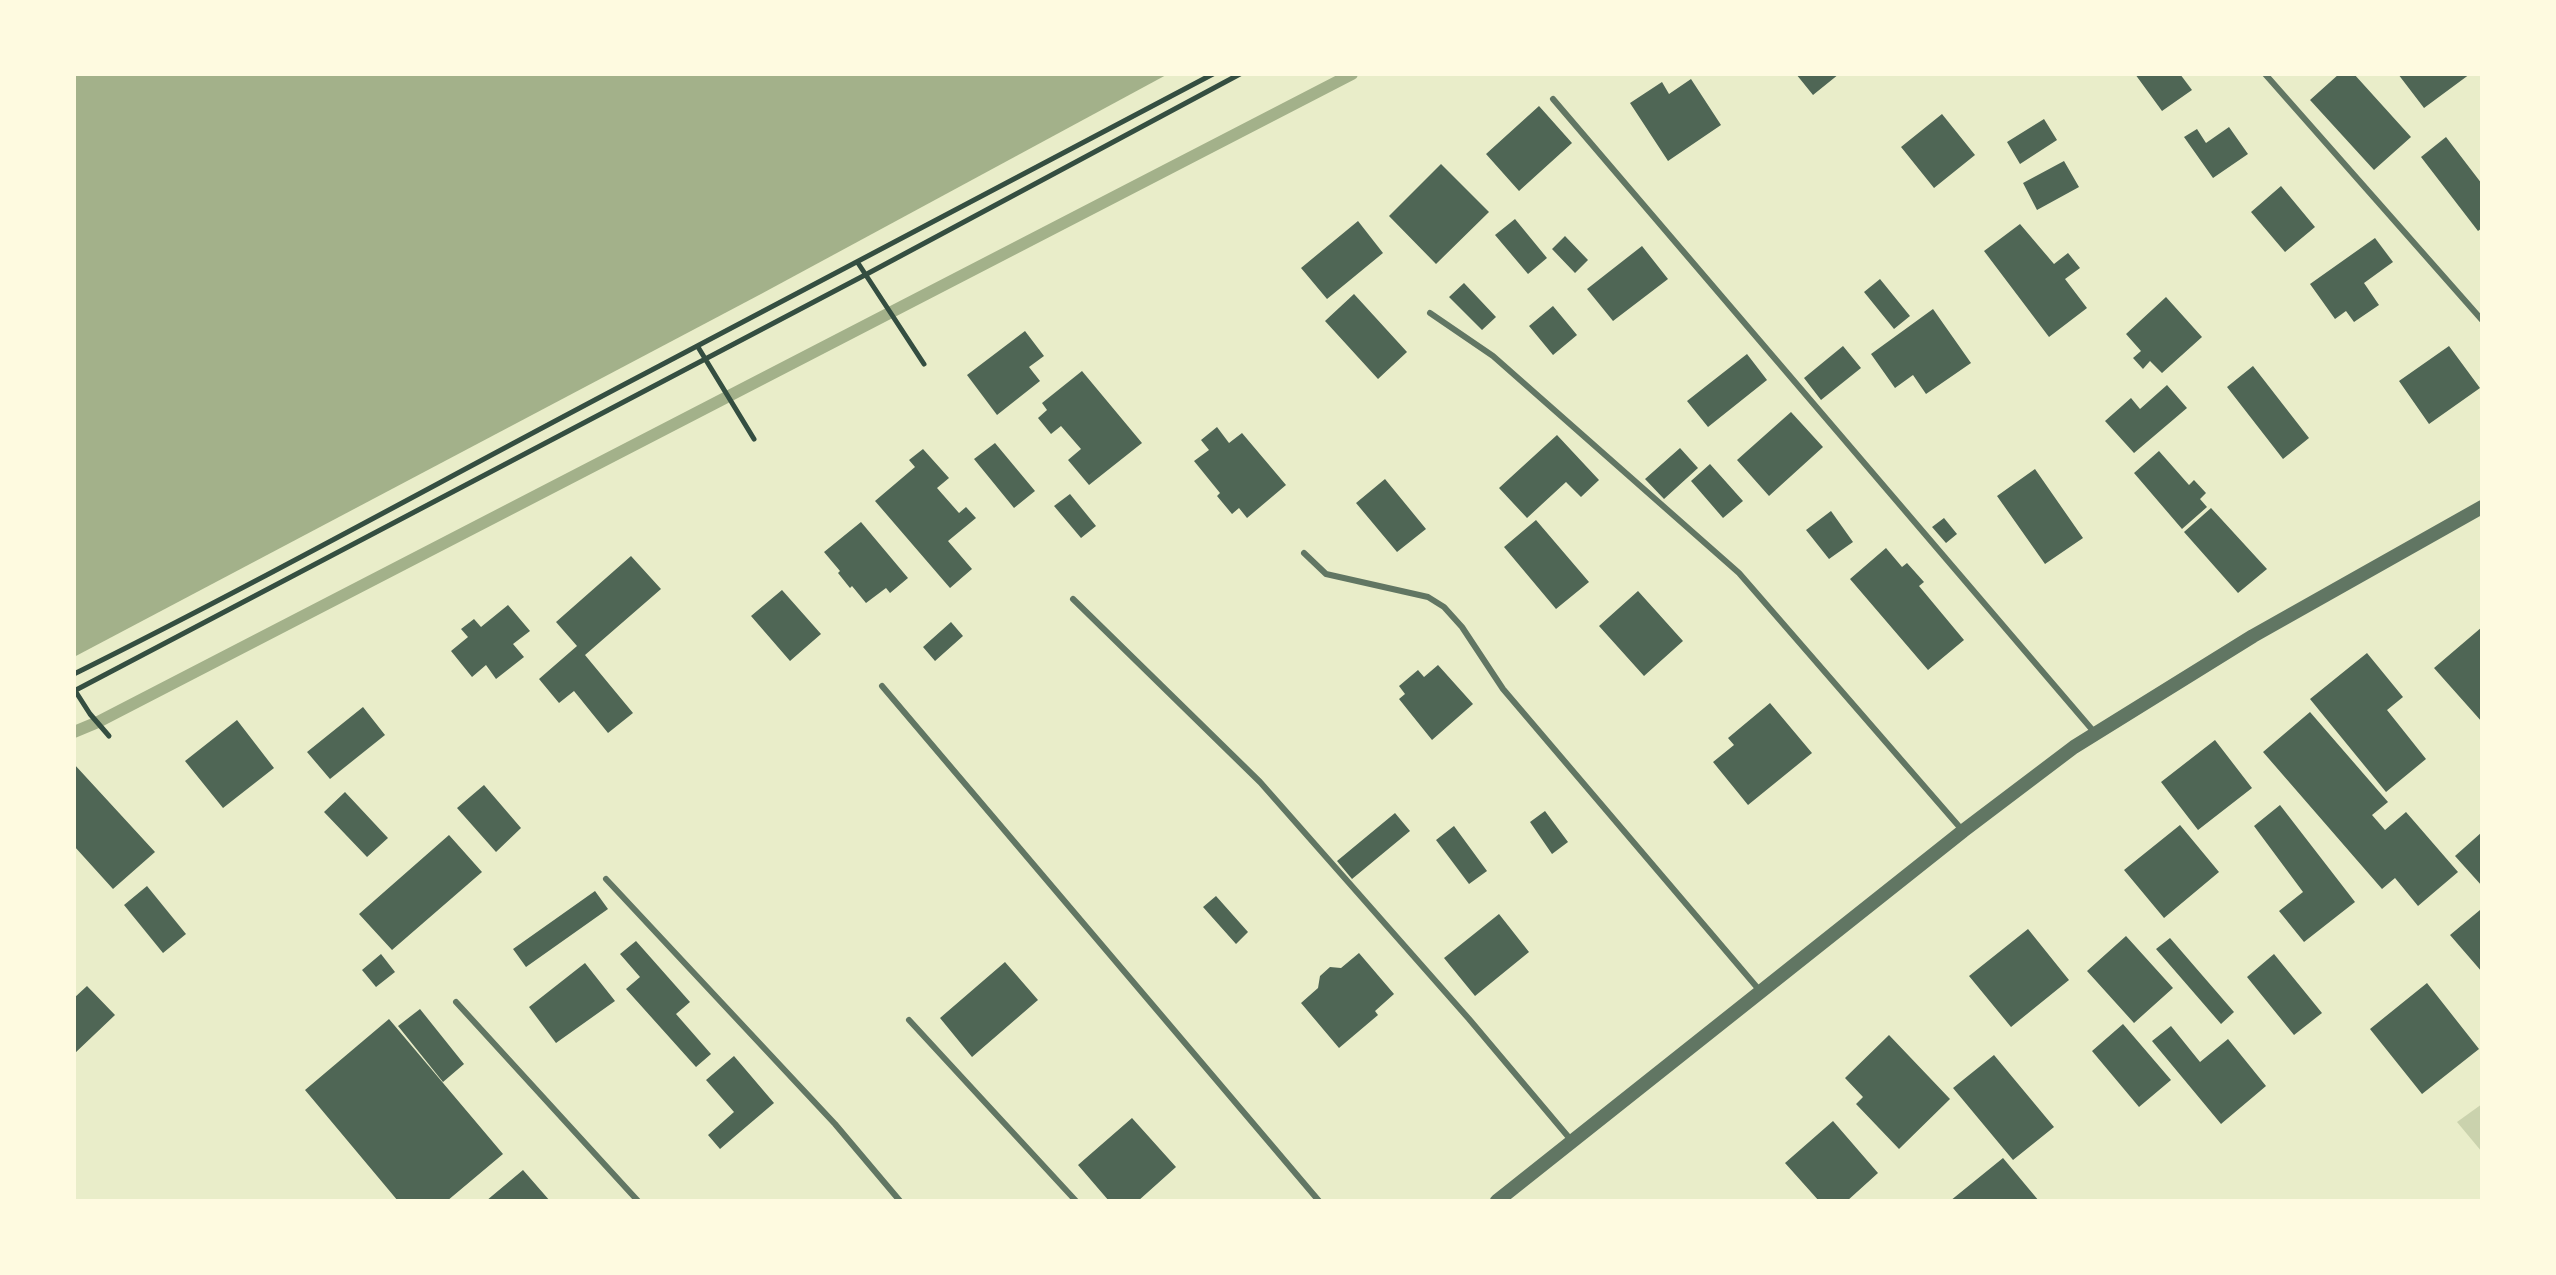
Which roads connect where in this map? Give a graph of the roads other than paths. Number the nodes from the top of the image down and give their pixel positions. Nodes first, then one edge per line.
1 (2265, 74) edge
2 (1553, 99) dead end
3 (1430, 313) dead end
4 (2482, 320) edge
5 (2482, 507) edge
6 (1304, 553) dead end
7 (1073, 599) dead end
8 (882, 686) dead end
9 (2095, 733) junction
10 (1963, 831) junction
11 (606, 879) dead end
12 (1761, 992) junction
13 (456, 1002) dead end
14 (909, 1020) dead end
15 (1572, 1141) junction
16 (638, 1201) edge
17 (900, 1201) edge
18 (1076, 1201) edge
19 (1319, 1201) edge
20 (1497, 1201) edge

1 - 4 lane
2 - 9 lane
3 - 10 lane
5 - 9 street
6 - 12 lane
7 - 15 lane
8 - 19 lane
9 - 10 street
10 - 12 street
11 - 17 lane
12 - 15 street
13 - 16 lane
14 - 18 lane
15 - 20 street

